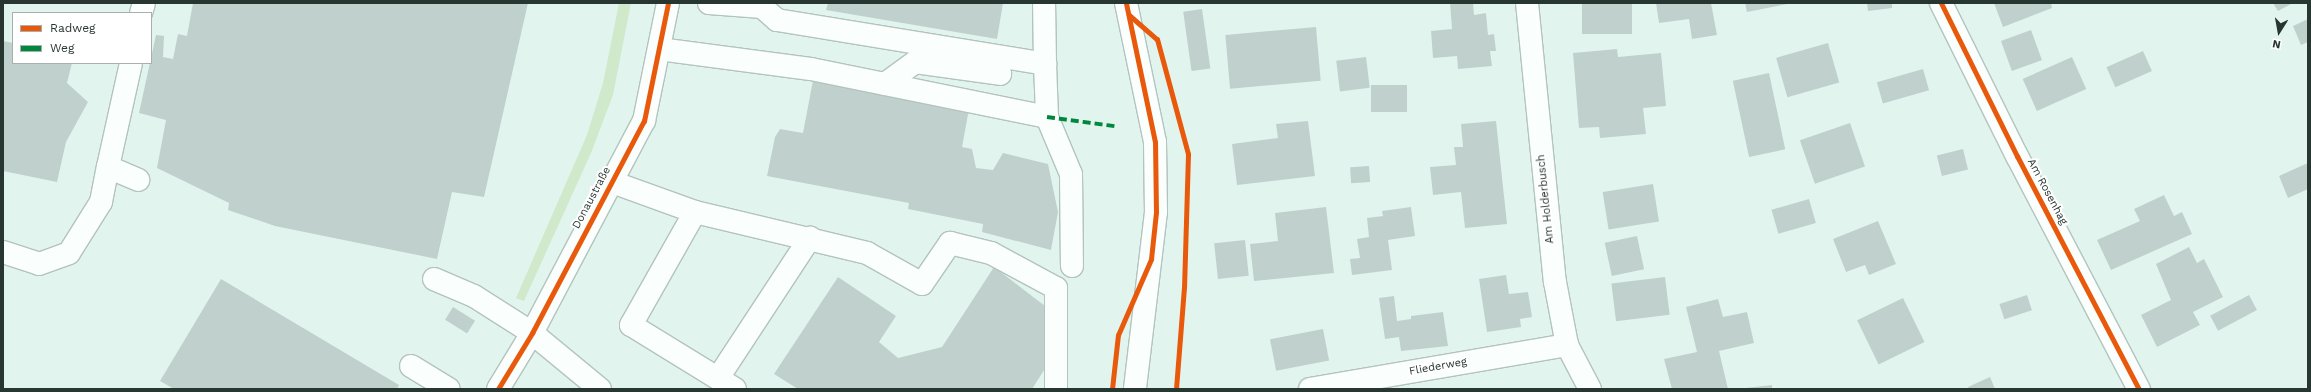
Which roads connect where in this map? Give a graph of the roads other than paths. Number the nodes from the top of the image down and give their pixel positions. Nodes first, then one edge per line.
1 (668, 3) edge
2 (709, 3) edge
3 (1044, 3) edge
4 (1126, 3) edge
5 (1527, 3) edge
6 (1941, 3) edge
7 (762, 5) edge
8 (659, 49) junction
9 (131, 64) edge
10 (1045, 64) junction
11 (1000, 74) dead end
12 (885, 84) junction
13 (1047, 117) junction
14 (108, 168) junction
15 (138, 180) dead end
16 (612, 182) junction
17 (695, 212) junction
18 (810, 238) junction
19 (3, 252) edge
20 (1072, 266) dead end
21 (434, 279) dead end
22 (532, 333) junction
23 (1567, 345) junction
24 (411, 366) dead end
25 (726, 383) edge
26 (441, 387) edge
27 (498, 389) edge
28 (600, 389) edge
29 (1056, 389) edge
30 (1135, 389) edge
31 (1310, 389) edge
32 (1590, 389) edge
33 (2139, 389) edge

1 - 8 street, Donaustraße
2 - 7 street
3 - 10 street
4 - 30 street
5 - 23 street, Am Holderbusch
6 - 33 street, Am Rosenhag
7 - 10 street
8 - 12 street
8 - 16 street, Donaustraße
9 - 14 street
10 - 13 street
11 - 12 street
12 - 13 street
13 - 20 street
14 - 15 street
14 - 19 street
16 - 17 street
16 - 22 street, Donaustraße
17 - 18 street
17 - 25 street
18 - 25 street
18 - 29 street
21 - 22 street
22 - 27 street, Donaustraße
22 - 28 street
23 - 31 street, Fliederweg
23 - 32 street, Am Holderbusch
24 - 26 street

